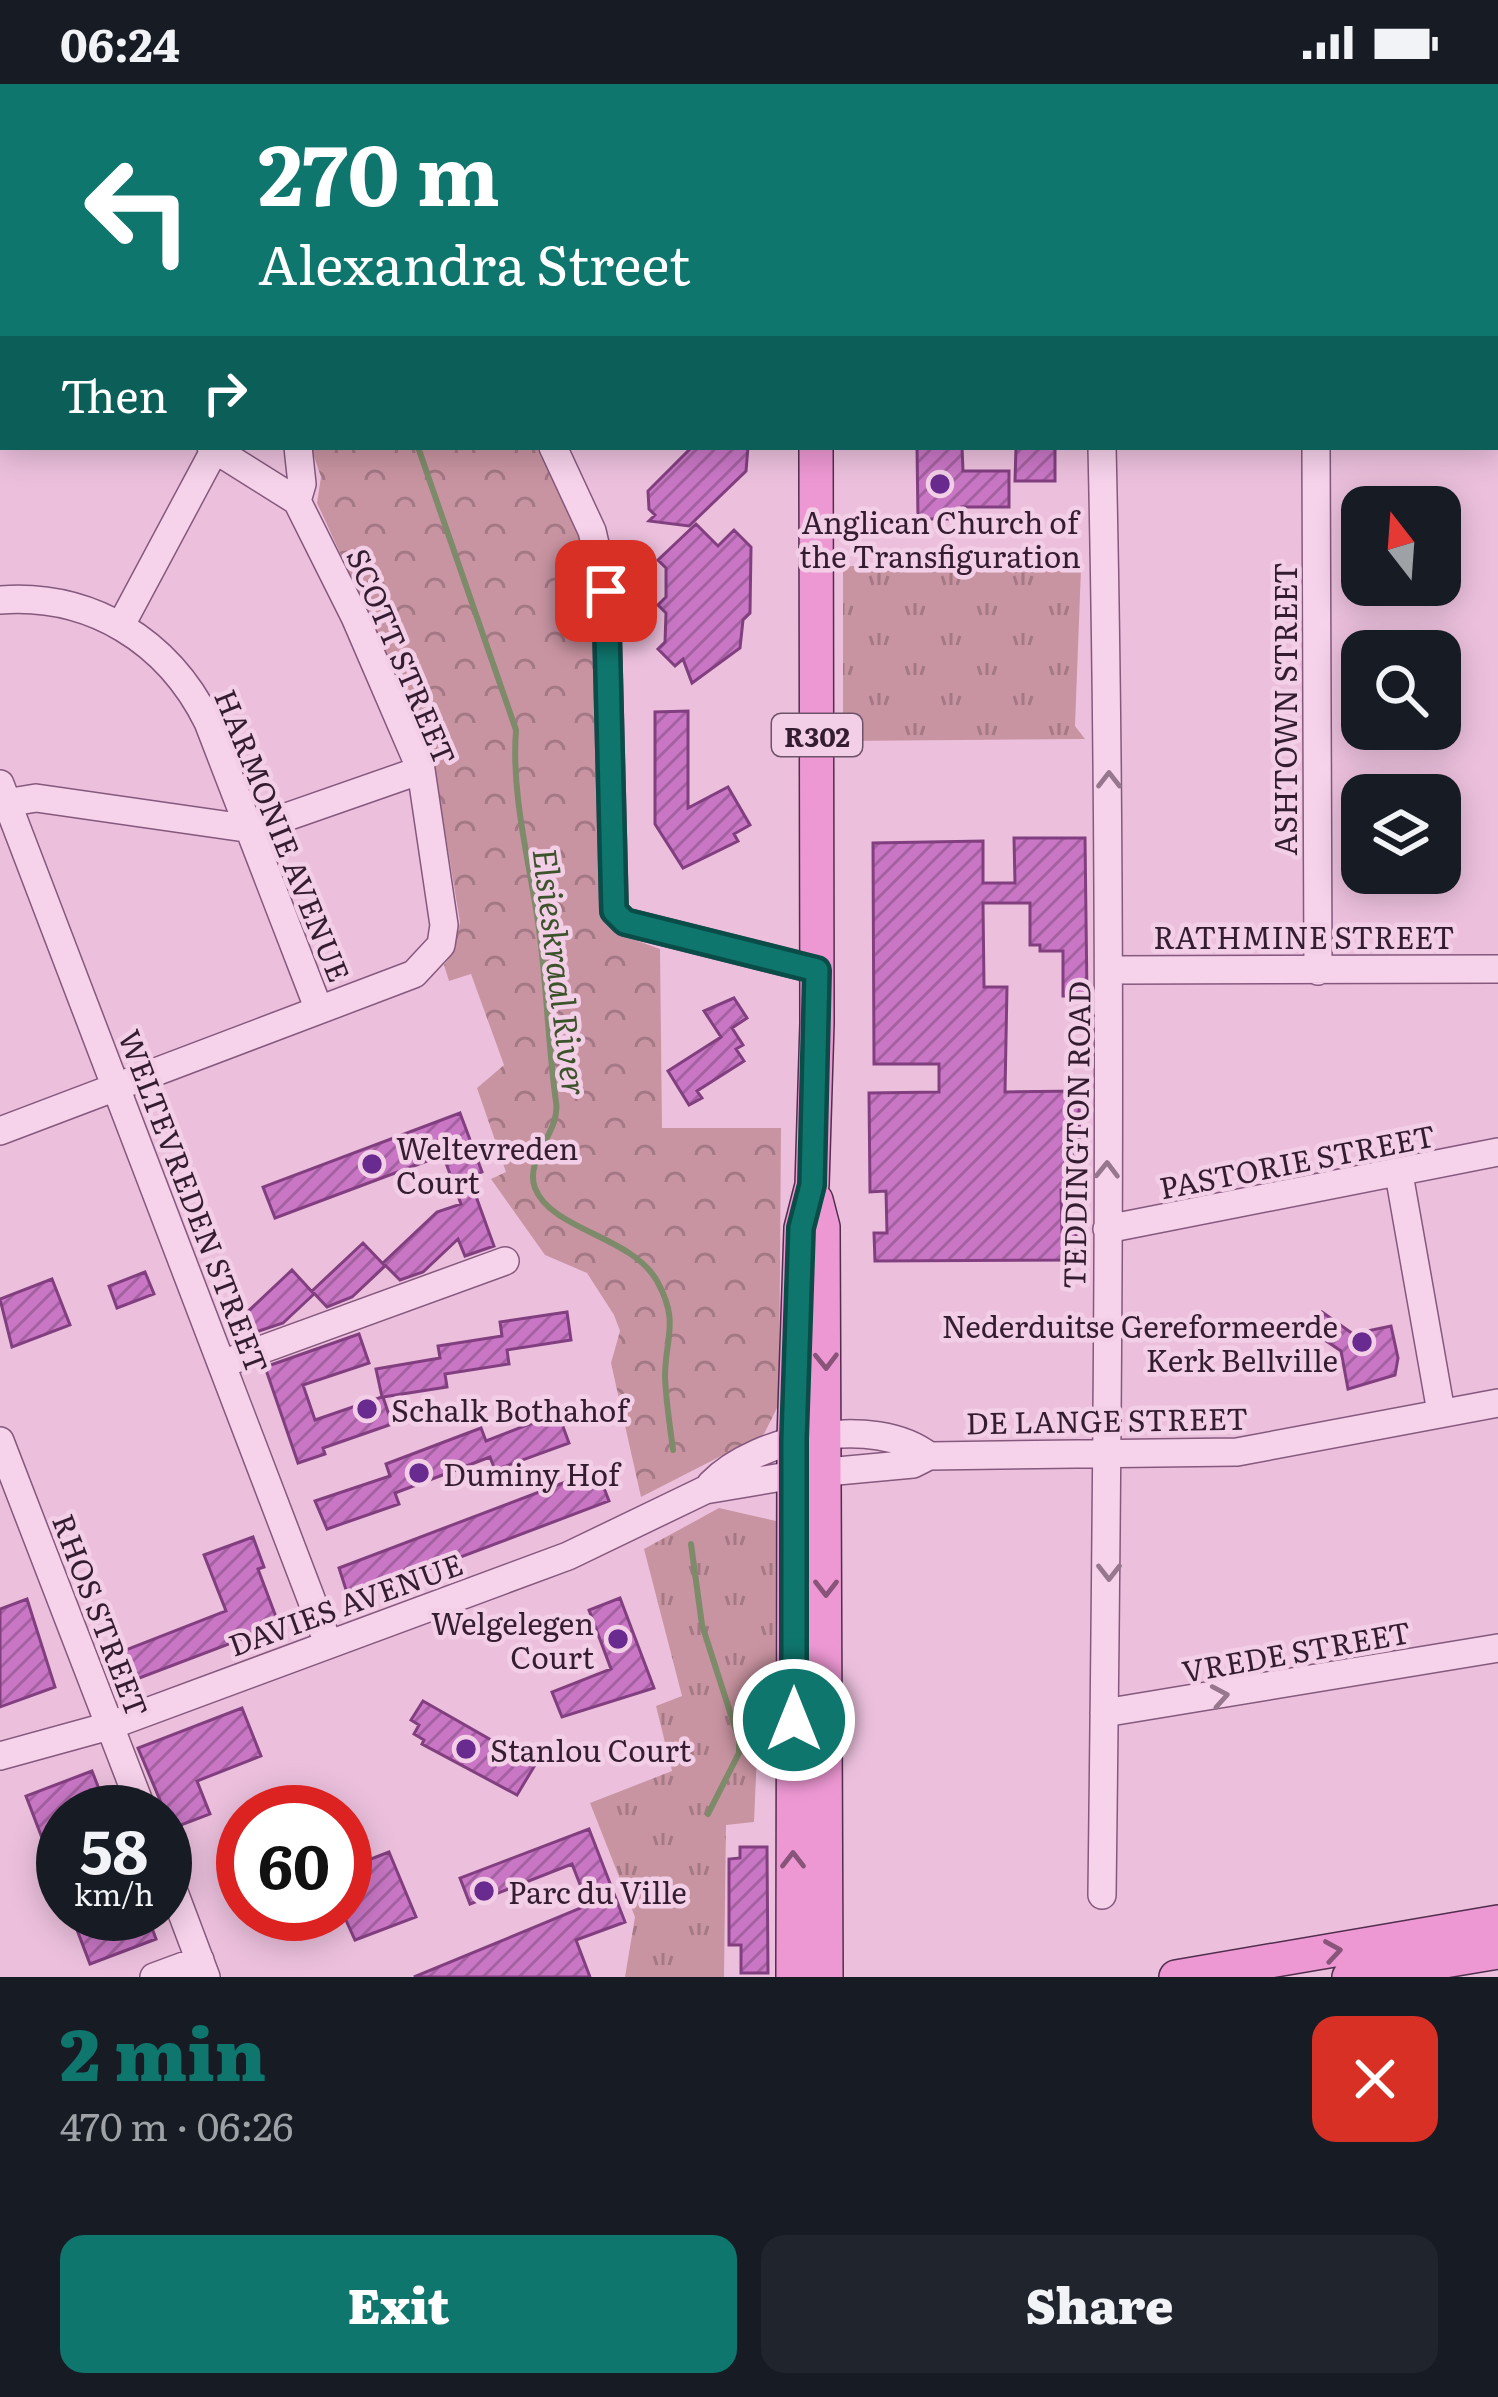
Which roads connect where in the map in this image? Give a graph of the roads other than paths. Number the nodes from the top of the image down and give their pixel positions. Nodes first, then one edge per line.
1 (212, 450) edge
2 (216, 450) edge
3 (299, 450) edge
4 (554, 450) edge
5 (816, 450) edge
6 (1102, 450) edge
7 (1316, 450) edge
8 (297, 501) junction
9 (0, 600) edge
10 (121, 625) junction
11 (421, 770) junction
12 (2, 796) edge
13 (252, 829) junction
14 (1498, 969) edge
15 (817, 970) junction
16 (1110, 970) junction
17 (1318, 971) junction
18 (319, 1010) junction
19 (117, 1088) junction
20 (0, 1131) edge
21 (1498, 1152) edge
22 (1399, 1174) junction
23 (1107, 1229) junction
24 (505, 1261) dead end
25 (222, 1364) junction
26 (1498, 1402) edge
27 (1441, 1412) junction
28 (810, 1437) junction
29 (0, 1441) edge
30 (1106, 1455) junction
31 (929, 1456) junction
32 (810, 1473) junction
33 (705, 1490) junction
34 (328, 1643) junction
35 (1498, 1648) edge
36 (1104, 1713) junction
37 (109, 1726) junction
38 (0, 1756) edge
39 (132, 1785) edge
40 (1102, 1895) dead end
41 (1498, 1922) edge
42 (192, 1939) edge
43 (1498, 1952) edge
44 (203, 1968) edge
45 (154, 1977) edge
46 (794, 1977) edge
47 (826, 1977) edge
48 (1176, 1977) edge
49 (1349, 1977) edge

1 - 10 street
2 - 8 street
3 - 8 street, SCOTT STREET
4 - 15 street
5 - 15 main road, R302
16 -> 6 street, TEDDINGTON ROAD
7 - 17 street, ASHTOWN STREET
8 - 11 street, SCOTT STREET
9 - 10 street, HARMONIE AVENUE
10 - 13 street, HARMONIE AVENUE
11 - 13 street
11 - 18 street, SCOTT STREET
12 - 13 street
12 - 19 street, WELTEVREDEN STREET
13 - 18 street, HARMONIE AVENUE
14 - 17 street, RATHMINE STREET
15 - 28 main road, R302
16 - 17 street, RATHMINE STREET
23 -> 16 street, TEDDINGTON ROAD
18 - 19 street
19 - 20 street
19 - 25 street, WELTEVREDEN STREET
21 - 22 street, PASTORIE STREET
22 - 23 street, PASTORIE STREET
22 - 27 street
23 - 30 street, TEDDINGTON ROAD
24 - 25 street
25 - 34 street, WELTEVREDEN STREET
26 - 27 street, DE LANGE STREET
27 - 30 street, DE LANGE STREET
28 - 31 street, DE LANGE STREET
28 - 32 main road, R302
28 - 33 street, DAVIES AVENUE
29 - 37 street, RHOS STREET
30 - 31 street, DE LANGE STREET
30 -> 36 street, TEDDINGTON ROAD
31 - 32 street, DE LANGE STREET
32 - 33 street, DAVIES AVENUE
46 -> 32 main road, R302
32 -> 47 main road, R302
33 - 34 street, DAVIES AVENUE
34 - 37 street, DAVIES AVENUE
36 -> 35 street, VREDE STREET
36 - 40 street, TEDDINGTON ROAD
37 - 38 street, DAVIES AVENUE
37 - 39 street, RHOS STREET
48 -> 41 main road
42 - 44 street
43 - 49 main road
44 - 45 street

